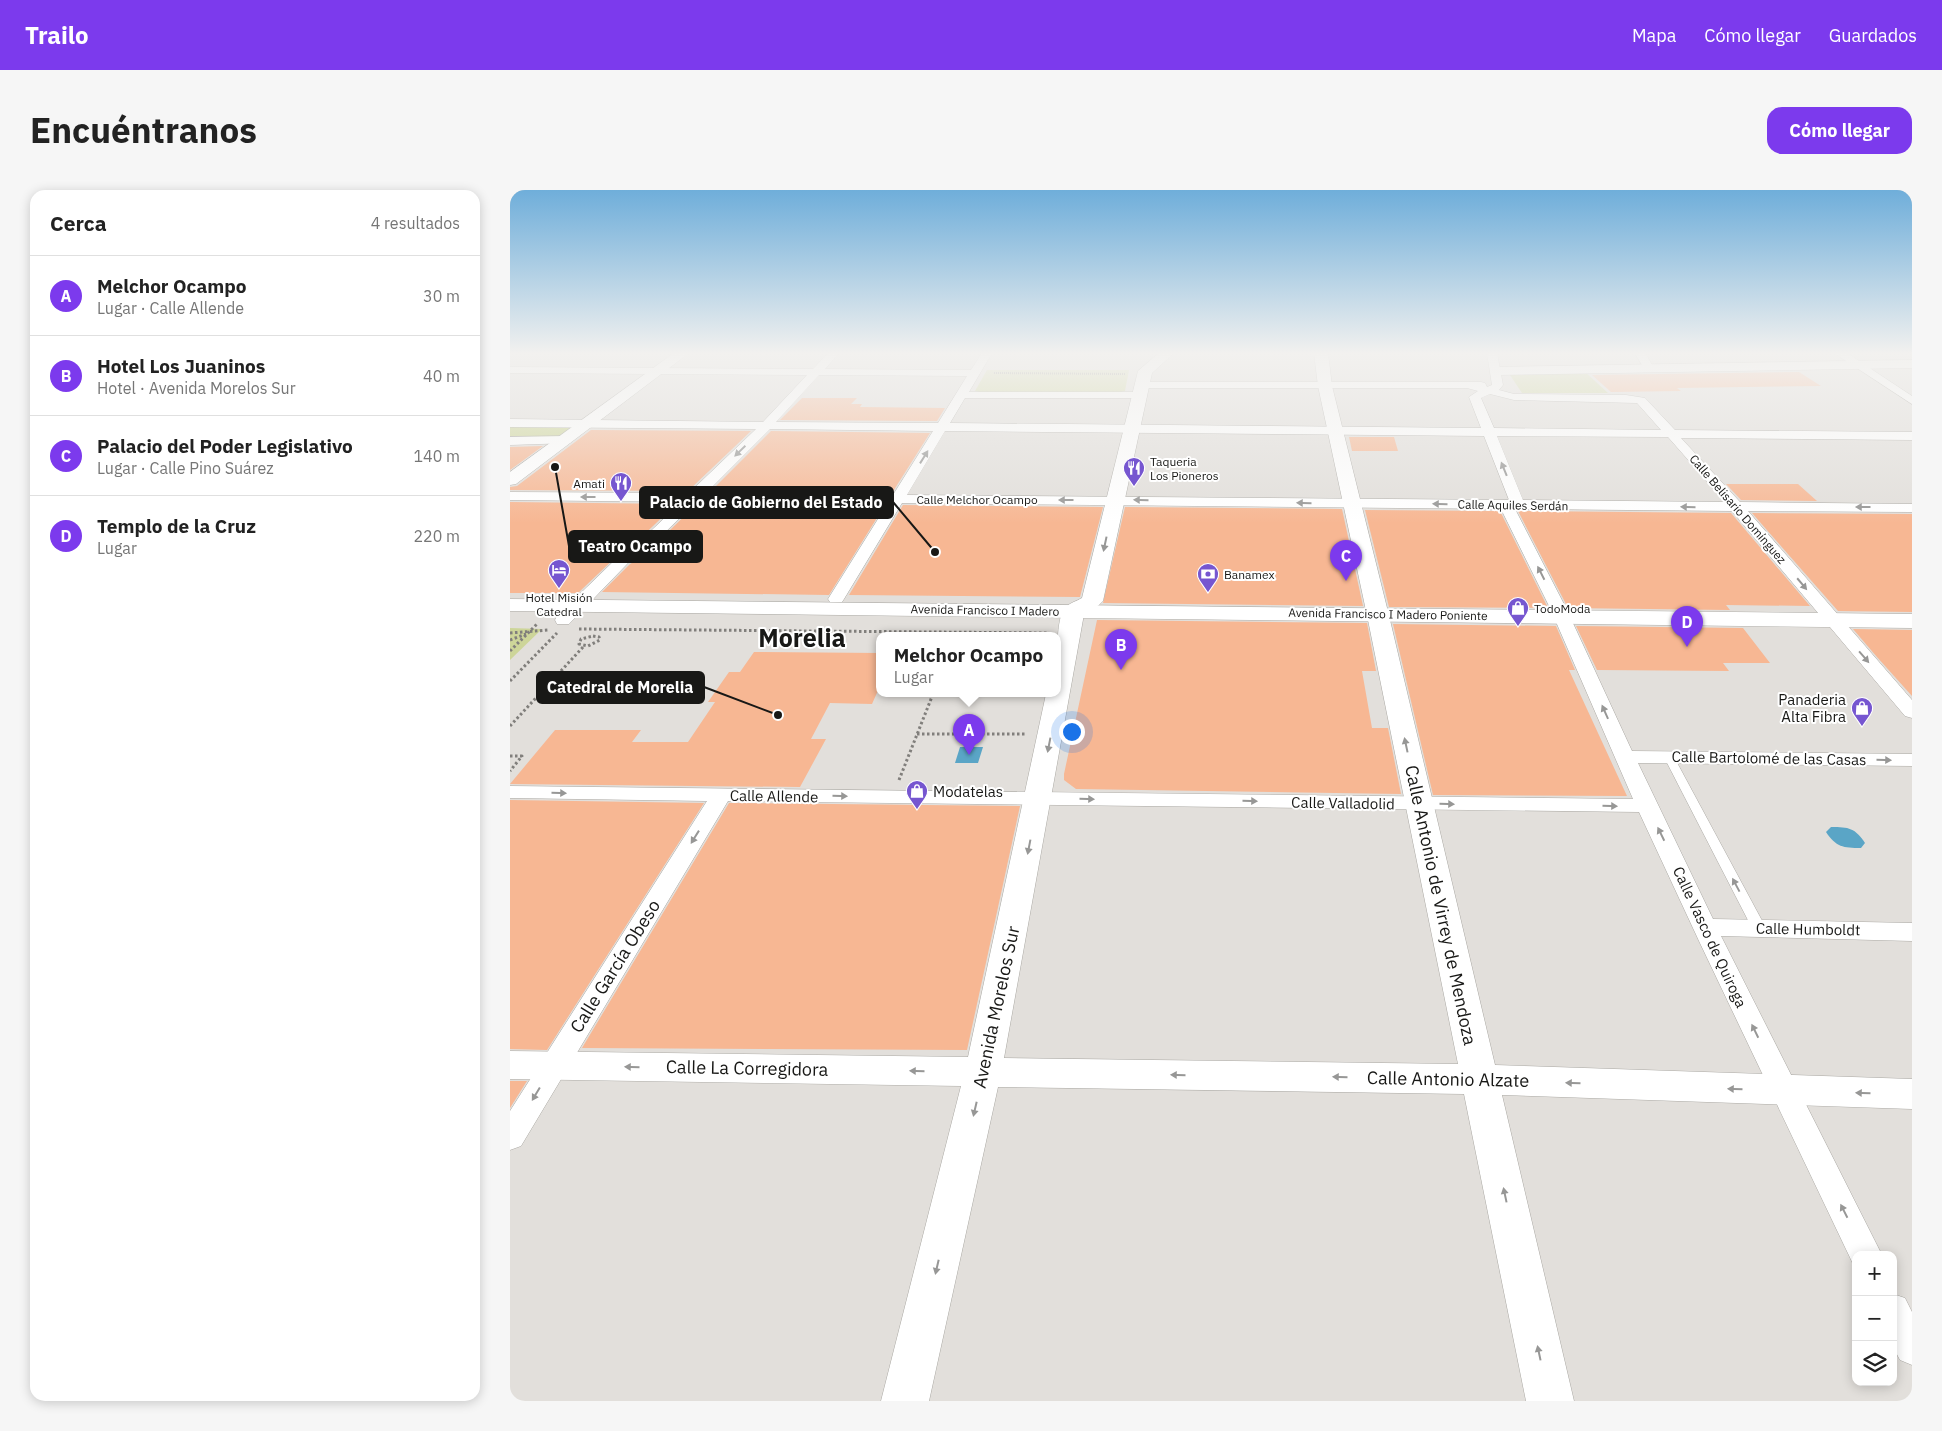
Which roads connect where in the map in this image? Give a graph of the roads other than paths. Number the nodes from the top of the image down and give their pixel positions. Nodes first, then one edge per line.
1 (608, 410) edge
2 (781, 410) edge
3 (953, 410) edge
4 (1136, 410) edge
5 (1330, 410) edge
6 (1481, 410) edge
7 (1650, 410) edge
8 (510, 423) edge
9 (588, 424) junction
10 (766, 426) junction
11 (943, 426) junction
12 (1132, 428) junction
13 (1336, 430) junction
14 (1490, 432) junction
15 (1672, 434) junction
16 (1912, 436) edge
17 (566, 440) junction
18 (510, 441) edge
19 (510, 480) edge
20 (510, 496) edge
21 (692, 498) junction
22 (898, 498) junction
23 (1114, 500) junction
24 (1352, 503) junction
25 (1512, 505) junction
26 (1736, 507) junction
27 (1912, 508) edge
28 (836, 599) dead end
29 (510, 605) edge
30 (1074, 611) junction
31 (1377, 614) junction
32 (1562, 616) junction
33 (510, 620) edge
34 (1832, 620) junction
35 (570, 621) junction
36 (1912, 621) edge
37 (1061, 679) edge
38 (1058, 697) edge
39 (1912, 712) edge
40 (1625, 756) junction
41 (1669, 757) junction
42 (1912, 760) edge
43 (510, 792) edge
44 (721, 795) junction
45 (1038, 799) junction
46 (1419, 804) junction
47 (1648, 806) junction
48 (1705, 927) junction
49 (1759, 928) junction
50 (1912, 932) edge
51 (510, 1065) edge
52 (554, 1066) junction
53 (983, 1072) junction
54 (1479, 1079) junction
55 (1784, 1091) junction
56 (1912, 1094) edge
57 (510, 1137) edge
58 (1864, 1251) edge
59 (1897, 1318) edge
60 (1912, 1348) edge
61 (904, 1401) edge
62 (1550, 1401) edge

1 - 9 street
2 - 10 street
3 - 11 street
4 - 12 street, Avenida Francisco I Madero
5 - 13 street, Calle Antonio de Virrey de Mendoza
6 - 14 street, Calle Vasco de Quiroga
7 - 15 street, Calle Belisario Domínguez
8 - 9 street
9 - 10 street
9 - 17 street
10 - 11 street
10 -> 21 street
11 - 12 street
22 -> 11 street
12 - 13 street
12 - 23 street, Avenida Francisco I Madero
13 - 14 street
13 - 24 street, Calle Antonio de Virrey de Mendoza
14 - 15 street
25 -> 14 street, Calle Vasco de Quiroga
15 - 16 street
15 - 26 street, Calle Belisario Domínguez
17 - 18 street
17 - 19 street
21 -> 20 street, Calle Melchor Ocampo
21 - 22 street, Calle Melchor Ocampo
21 - 35 street
23 -> 22 street, Calle Melchor Ocampo
22 - 28 street
24 -> 23 street, Calle Aquiles Serdán
23 -> 30 street, Avenida Francisco I Madero
25 -> 24 street, Calle Aquiles Serdán
24 - 31 street, Calle Antonio de Virrey de Mendoza
26 -> 25 street, Calle Aquiles Serdán
32 -> 25 street, Calle Vasco de Quiroga
27 -> 26 street, Calle Aquiles Serdán
26 -> 34 street, Calle Belisario Domínguez
29 - 35 street, Avenida Francisco I Madero
30 - 31 street, Avenida Francisco I Madero Poniente
30 - 35 street, Avenida Francisco I Madero
30 -> 37 street, Avenida Morelos Sur
31 - 32 street, Avenida Francisco I Madero Poniente
46 -> 31 street, Calle Antonio de Virrey de Mendoza
32 - 34 street, Avenida Francisco I Madero Poniente
40 -> 32 street, Calle Vasco de Quiroga
33 - 35 street, Avenida Francisco I Madero
34 - 36 street, Avenida Francisco I Madero Poniente
34 -> 39 street, Calle Belisario Domínguez
38 -> 45 street, Avenida Morelos Sur
40 - 41 street, Calle Bartolomé de las Casas
40 - 47 street, Calle Vasco de Quiroga
41 -> 42 street, Calle Bartolomé de las Casas
49 -> 41 lane
43 -> 44 street, Calle Allende
44 -> 45 street, Calle Allende
44 -> 52 street, Calle García Obeso
45 -> 46 street, Calle Valladolid
45 -> 53 street, Avenida Morelos Sur
46 -> 47 street, Calle Valladolid
46 - 54 street, Calle Antonio de Virrey de Mendoza
48 -> 47 street, Calle Vasco de Quiroga
48 - 49 street, Calle Humboldt
55 -> 48 street, Calle Vasco de Quiroga
49 - 50 street, Calle Humboldt
51 - 52 street, Calle La Corregidora
53 -> 52 street, Calle La Corregidora
52 -> 57 street, Calle García Obeso
54 -> 53 street, Calle Antonio Alzate
53 -> 61 street, Avenida Morelos Sur
55 -> 54 street, Calle Antonio Alzate
62 -> 54 street, Calle Antonio de Virrey de Mendoza
56 -> 55 street, Calle Antonio Alzate
58 -> 55 street, Calle Vasco de Quiroga
59 - 60 street

